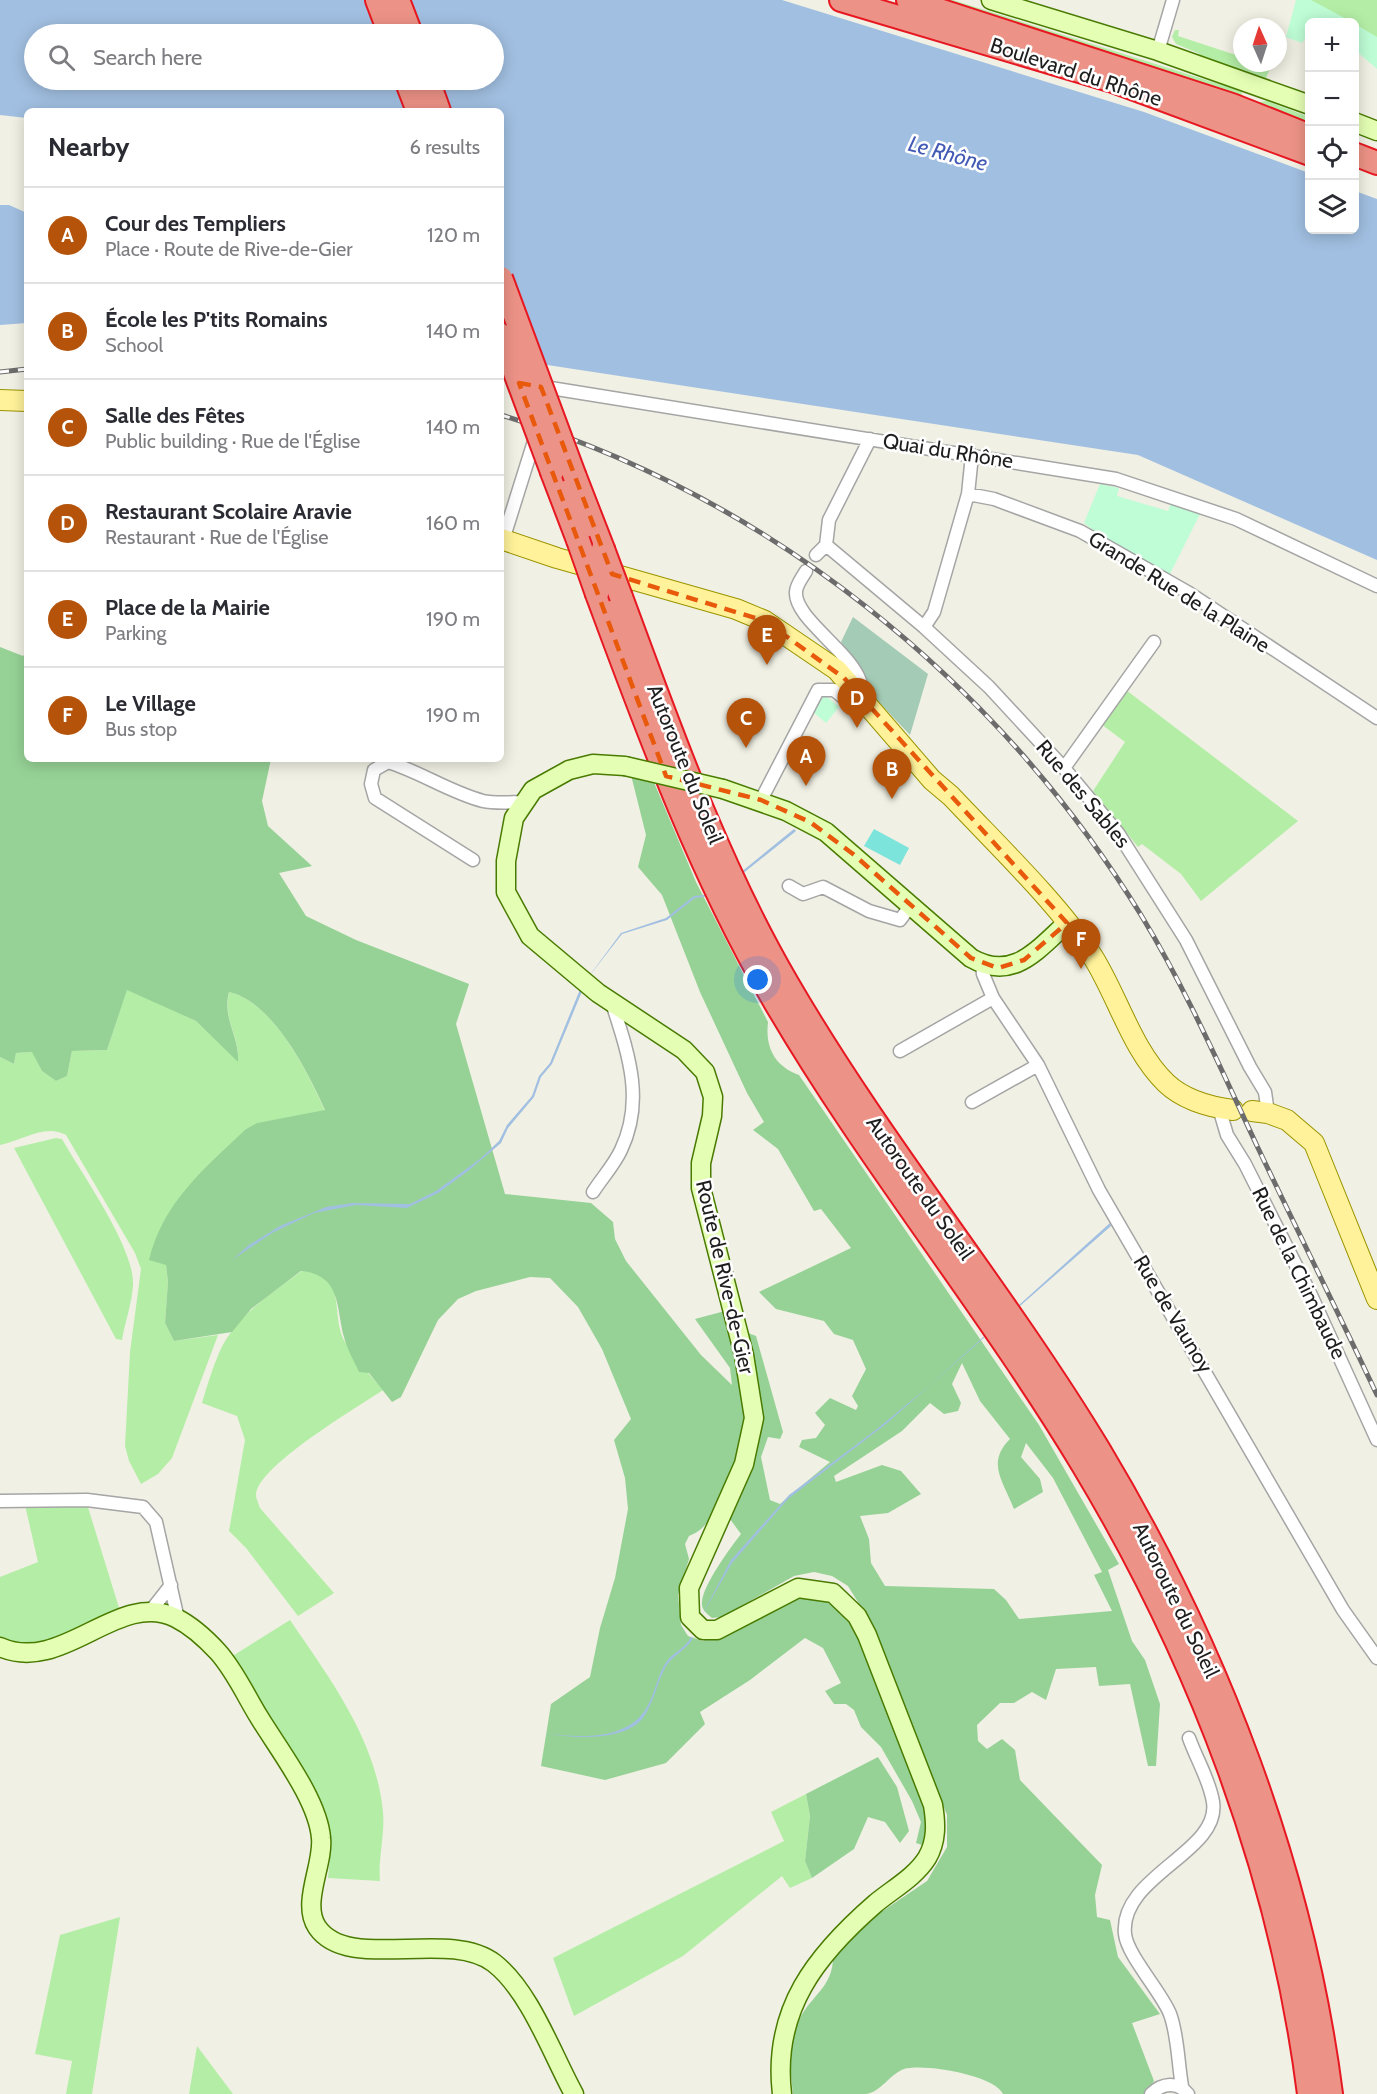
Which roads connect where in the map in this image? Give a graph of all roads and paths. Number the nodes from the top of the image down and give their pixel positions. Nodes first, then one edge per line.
1 (377, 0) edge
2 (398, 0) edge
3 (841, 0) edge
4 (908, 0) edge
5 (992, 0) edge
6 (1173, 0) edge
7 (386, 24) edge
8 (407, 24) edge
9 (1158, 51) junction
10 (410, 90) edge
11 (432, 90) edge
12 (1305, 103) edge
13 (417, 108) edge
14 (438, 108) edge
15 (1359, 124) edge
16 (1377, 131) edge
17 (1305, 134) edge
18 (1305, 151) edge
19 (1359, 156) edge
20 (1377, 163) edge
21 (1359, 172) edge
22 (1377, 178) edge
23 (504, 286) edge
24 (504, 343) edge
25 (504, 381) edge
26 (0, 400) edge
27 (24, 401) edge
28 (535, 438) dead end
29 (870, 439) junction
30 (972, 455) junction
31 (968, 494) junction
32 (504, 533) edge
33 (504, 540) edge
34 (826, 545) junction
35 (816, 555) dead end
36 (806, 571) dead end
37 (1377, 586) edge
38 (924, 627) junction
39 (1154, 642) dead end
40 (860, 695) junction
41 (1377, 718) edge
42 (1064, 768) junction
43 (760, 800) junction
44 (525, 802) junction
45 (473, 860) dead end
46 (789, 886) dead end
47 (911, 905) junction
48 (1067, 923) junction
49 (982, 964) junction
50 (993, 998) junction
51 (612, 1003) junction
52 (900, 1051) dead end
53 (1038, 1065) junction
54 (972, 1102) dead end
55 (1243, 1110) junction
56 (593, 1192) dead end
57 (1377, 1299) edge
58 (1377, 1440) edge
59 (0, 1501) edge
60 (171, 1584) junction
61 (149, 1612) junction
62 (178, 1619) junction
63 (0, 1647) edge
64 (1377, 1658) edge
65 (1189, 1738) dead end
66 (1185, 2090) edge
67 (574, 2094) edge
68 (782, 2094) edge
69 (1151, 2094) edge
70 (1309, 2094) edge
71 (1331, 2094) edge

1 - 7 highway
2 - 8 highway
3 - 18 highway, Boulevard du Rhône
4 - 17 highway, Boulevard du Rhône
5 - 9 main road
6 - 9 street
9 - 12 main road
10 - 13 highway
11 - 14 highway
15 - 16 main road
19 - 20 highway
21 - 22 highway
23 - 71 highway, Autoroute du Soleil, bridge
24 - 70 highway, Autoroute du Soleil, bridge
25 - 29 street, Quai du Rhône
26 - 27 main road
28 - 32 street
29 - 30 street, Quai du Rhône
29 - 34 street
30 - 31 street
30 - 37 street, Quai du Rhône
31 - 38 street
31 - 41 street, Grande Rue de la Plaine
33 - 40 main road
34 - 35 street
34 - 38 street, Rue des Sables
36 - 40 street
38 - 42 street, Rue des Sables
39 - 42 street
40 - 43 street
40 - 48 main road
42 - 55 street, Rue des Sables
43 - 44 main road, Route de Rive-de-Gier, bridge
43 - 47 main road, Route de Rive-de-Gier
44 - 45 street
44 - 51 main road, Route de Rive-de-Gier
46 - 47 street
47 - 49 main road, Route de Rive-de-Gier
48 - 49 main road
48 - 55 main road
49 - 50 street, Rue de Vaunoy
50 - 52 street
50 - 53 street, Rue de Vaunoy
51 - 56 street
51 - 68 main road, Route de Rive-de-Gier
53 - 54 street
53 - 64 street, Rue de Vaunoy
55 - 57 main road
55 - 58 street, Rue de la Chimbaude
59 - 60 street
60 - 61 street
60 - 62 street
61 - 62 main road
61 - 63 main road
62 - 67 main road
65 - 66 street
66 - 69 street

